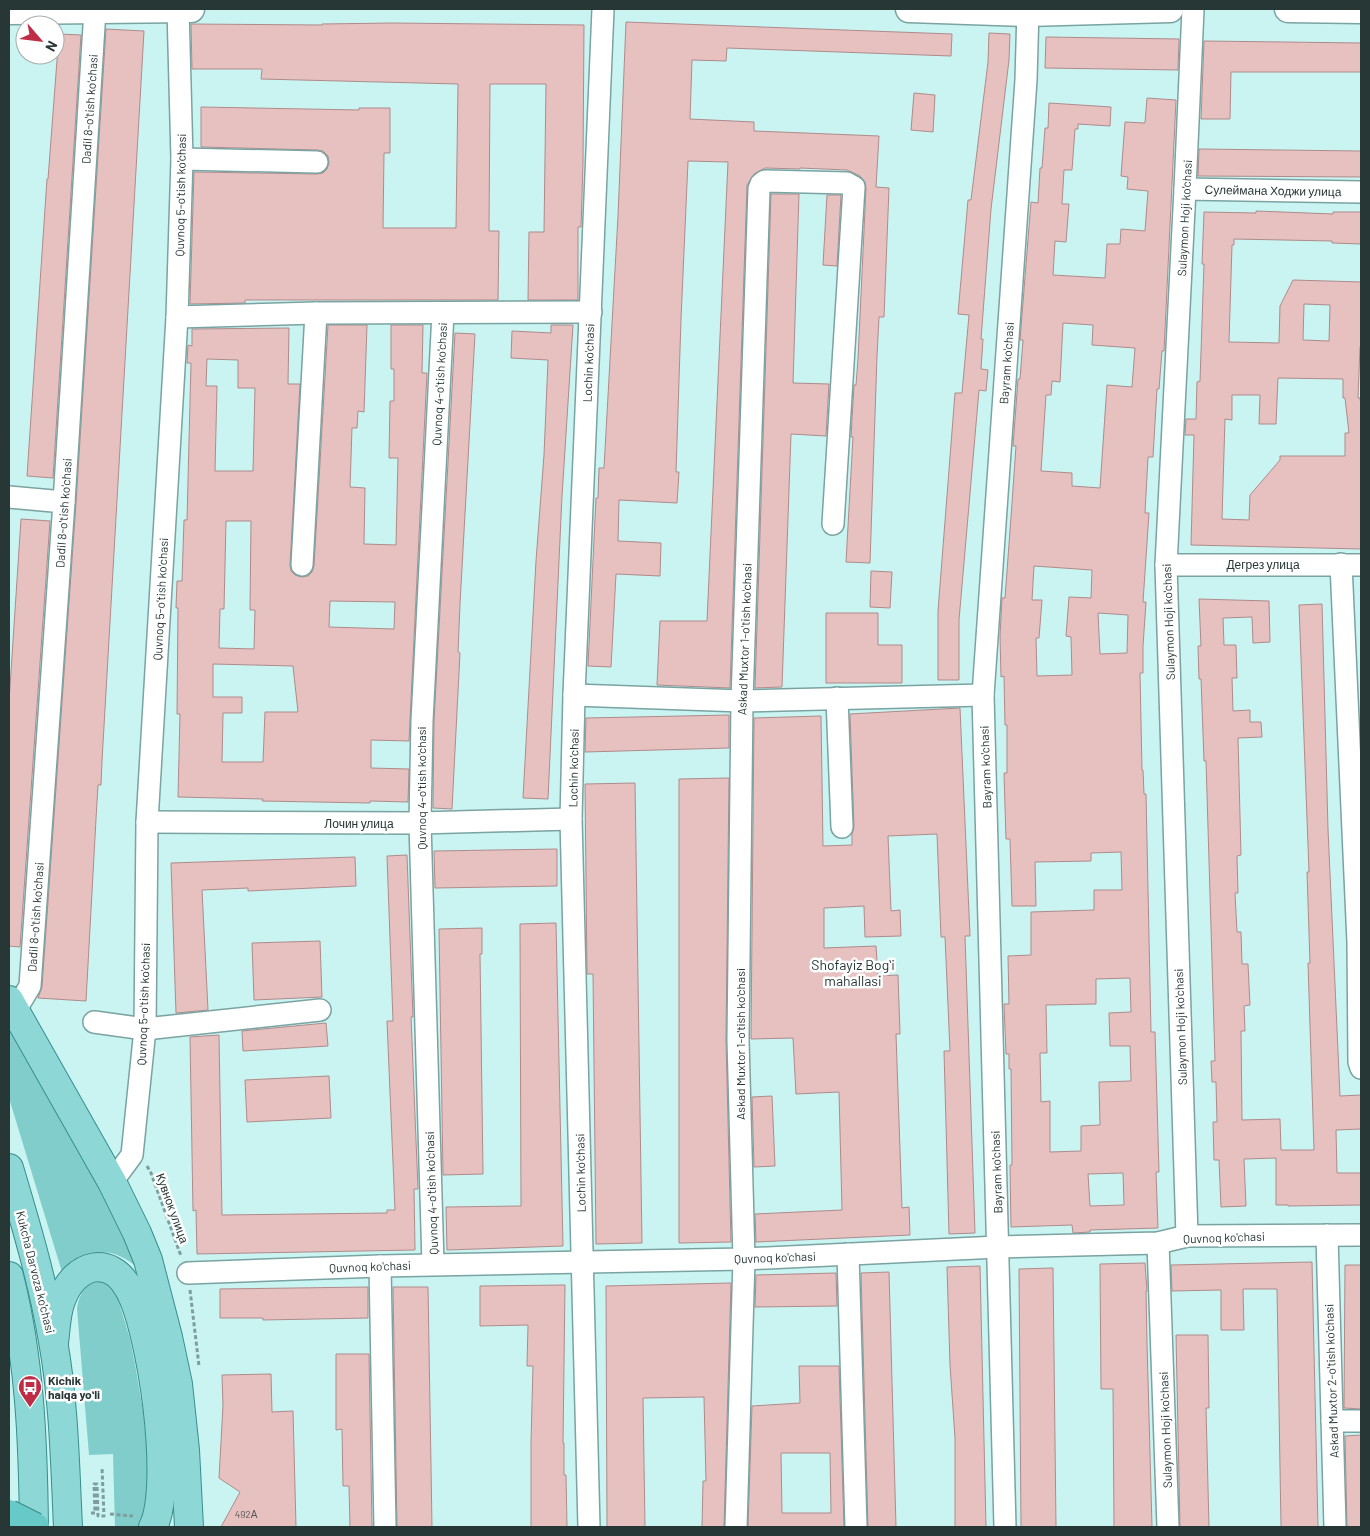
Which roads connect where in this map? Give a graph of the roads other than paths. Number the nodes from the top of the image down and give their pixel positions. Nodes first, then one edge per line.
1 (166, 9) edge
2 (178, 9) edge
3 (191, 9) edge
4 (603, 9) edge
5 (909, 9) edge
6 (1170, 9) edge
7 (1193, 9) edge
8 (1288, 9) edge
9 (95, 10) junction
10 (1361, 10) edge
11 (9, 11) edge
12 (1027, 11) edge
13 (182, 160) junction
14 (317, 162) dead end
15 (1185, 189) junction
16 (1361, 192) edge
17 (442, 312) junction
18 (590, 312) junction
19 (316, 313) junction
20 (177, 317) junction
21 (9, 497) edge
22 (64, 502) junction
23 (833, 524) dead end
24 (1351, 564) edge
25 (302, 565) dead end
26 (1166, 565) junction
27 (982, 695) junction
28 (574, 696) junction
29 (837, 698) junction
30 (742, 701) junction
31 (1356, 767) edge
32 (571, 819) junction
33 (147, 822) junction
34 (420, 823) junction
35 (842, 827) dead end
36 (1360, 942) edge
37 (12, 1006) edge
38 (320, 1010) dead end
39 (94, 1022) dead end
40 (144, 1029) junction
41 (1361, 1068) edge
42 (9, 1168) edge
43 (112, 1182) junction
44 (1327, 1235) junction
45 (1361, 1235) edge
46 (1187, 1236) junction
47 (1158, 1243) junction
48 (998, 1247) junction
49 (848, 1254) junction
50 (744, 1259) junction
51 (582, 1262) junction
52 (433, 1264) junction
53 (380, 1266) junction
54 (188, 1273) road end
55 (10, 1281) edge
56 (54, 1342) junction
57 (1332, 1421) junction
58 (1361, 1421) edge
59 (9, 1514) edge
60 (145, 1522) edge
61 (34, 1527) edge
62 (68, 1527) edge
63 (189, 1527) edge
64 (385, 1527) edge
65 (589, 1527) edge
66 (736, 1527) edge
67 (856, 1527) edge
68 (1005, 1527) edge
69 (1168, 1527) edge
70 (1335, 1527) edge

1 - 2 street
1 - 9 street
2 - 3 street
2 - 13 street, Quvnoq 5-o'tish ko'chasi
4 - 18 street, Lochin ko'chasi
5 - 12 street
6 - 12 street
7 - 15 street, Sulaymon Hoji ko'chasi
8 - 10 street
9 - 11 street
9 - 22 street, Dadil 8-o'tish ko'chasi
12 - 27 street, Bayram ko'chasi
13 - 14 street
13 - 20 street, Quvnoq 5-o'tish ko'chasi
15 - 16 street, Сулеймана Ходжи улица
15 - 26 street, Sulaymon Hoji ko'chasi
17 - 18 street
17 - 19 street
17 - 34 street, Quvnoq 4-o'tish ko'chasi
18 - 28 street, Lochin ko'chasi
19 - 20 street
19 - 25 street
20 - 33 street, Quvnoq 5-o'tish ko'chasi
21 - 22 street
22 - 37 street, Dadil 8-o'tish ko'chasi
23 - 30 street, Askad Muxtor 1-o'tish ko'chasi
24 - 26 street, Дегрез улица
24 - 31 street
26 - 46 street, Sulaymon Hoji ko'chasi
27 - 29 street
27 - 48 street, Bayram ko'chasi
28 - 30 street
28 - 32 street, Lochin ko'chasi
29 - 30 street
29 - 35 street
30 - 50 street, Askad Muxtor 1-o'tish ko'chasi
31 - 36 street
32 - 34 street, Лочин улица
32 - 51 street, Lochin ko'chasi
33 - 34 street, Лочин улица
33 - 40 street, Quvnoq 5-o'tish ko'chasi
34 - 52 street, Quvnoq 4-o'tish ko'chasi
36 - 41 street
37 - 43 main road
38 - 40 street
39 - 40 street
40 - 43 street, Quvnoq 5-o'tish ko'chasi
42 - 56 main road, Kukcha Darvoza ko'chasi
43 - 63 main road
44 - 45 street, Quvnoq ko'chasi
44 - 46 street, Quvnoq ko'chasi
44 - 57 street, Askad Muxtor 2-o'tish ko'chasi
46 - 47 street, Quvnoq ko'chasi
47 - 48 street, Quvnoq ko'chasi
47 - 69 street, Sulaymon Hoji ko'chasi
48 - 49 street, Quvnoq ko'chasi
48 - 68 street, Bayram ko'chasi
49 - 50 street, Quvnoq ko'chasi
49 - 67 street
50 - 51 street, Quvnoq ko'chasi
50 - 66 street, Askad Muxtor 1-o'tish ko'chasi
51 - 52 street, Quvnoq ko'chasi
51 - 65 street, Lochin ko'chasi
52 - 53 street, Quvnoq ko'chasi
53 - 54 street, Quvnoq ko'chasi
53 - 64 street
55 - 61 main road
56 - 60 main road
56 - 62 main road, Kukcha Darvoza ko'chasi
57 - 58 street
57 - 70 street, Askad Muxtor 2-o'tish ko'chasi
59 - 61 highway, bridge

